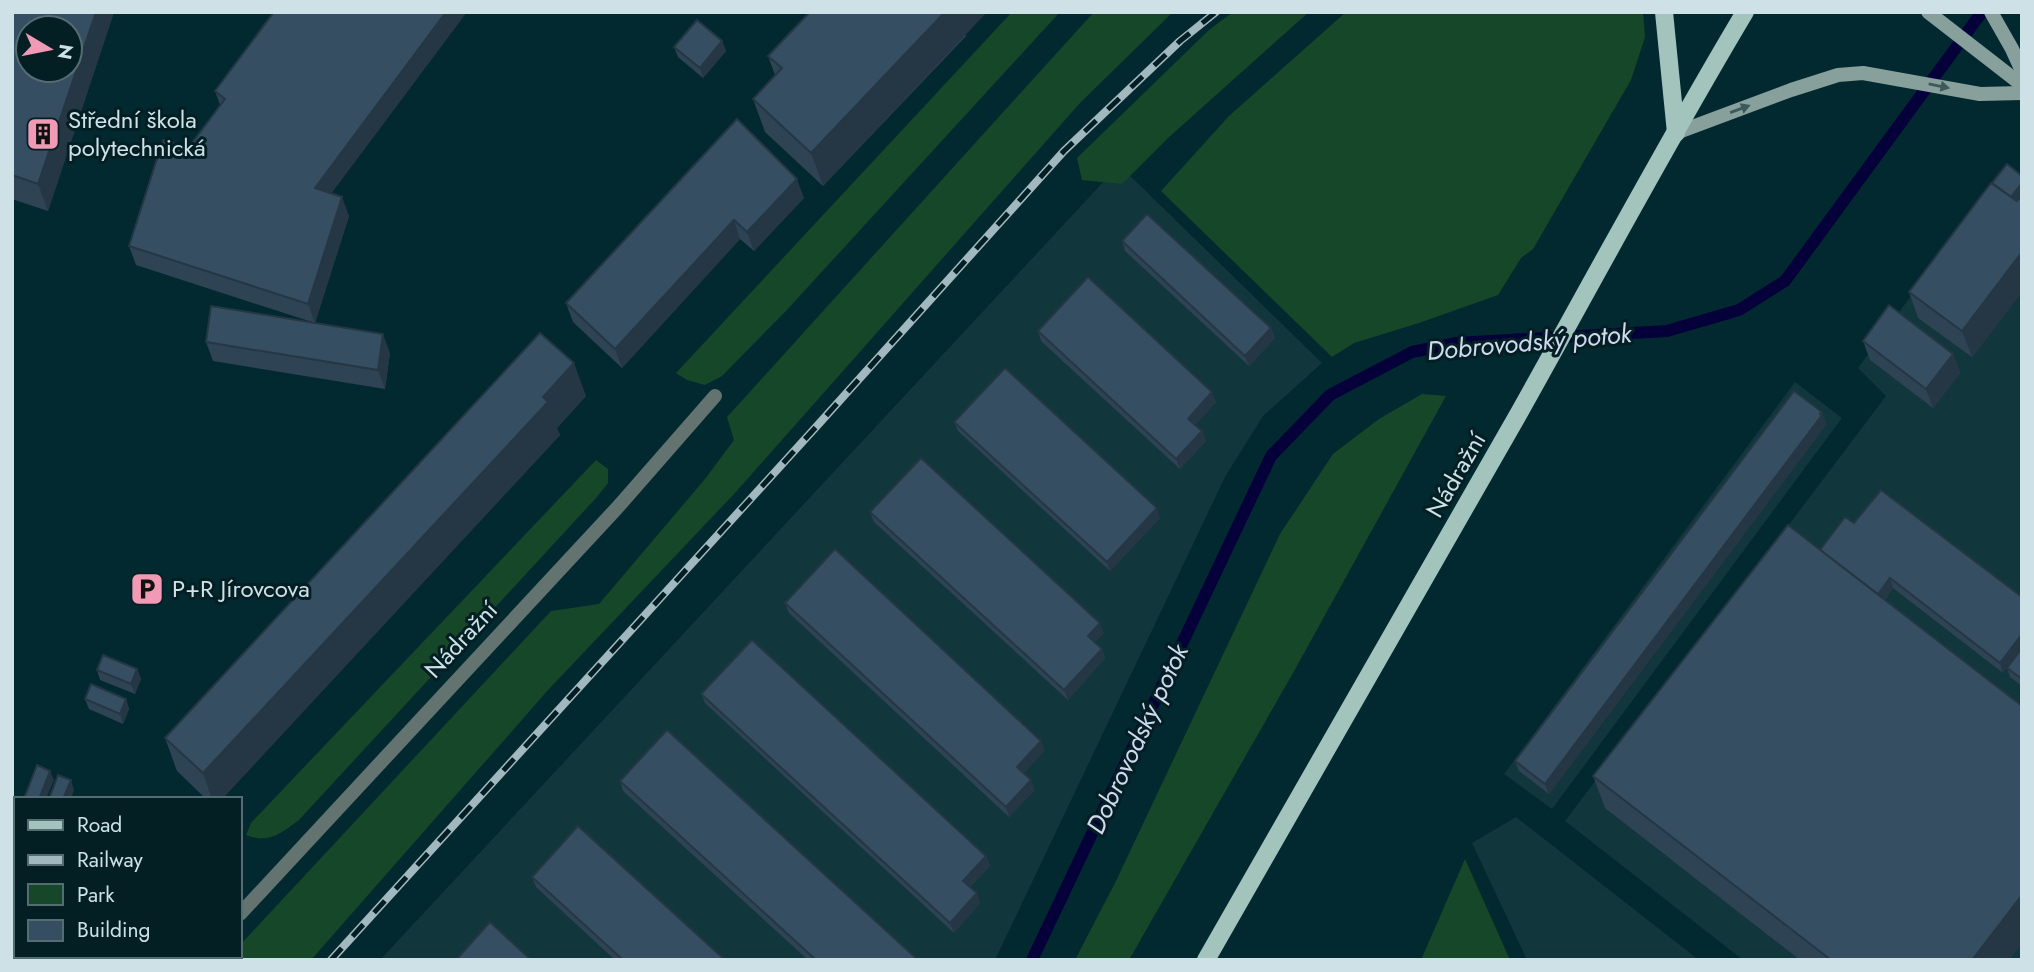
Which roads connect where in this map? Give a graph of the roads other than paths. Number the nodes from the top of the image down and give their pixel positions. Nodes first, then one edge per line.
1 (1664, 12) edge
2 (1745, 12) edge
3 (1991, 12) edge
4 (1934, 16) edge
5 (2022, 71) edge
6 (2022, 85) edge
7 (2022, 93) edge
8 (1676, 133) junction
9 (715, 396) dead end
10 (242, 912) edge
11 (1206, 960) edge

1 - 8 main road
2 - 8 main road, Nádražní
3 - 5 main road
4 - 6 main road
8 -> 7 main road
8 - 11 main road, Nádražní
9 - 10 street, Nádražní

